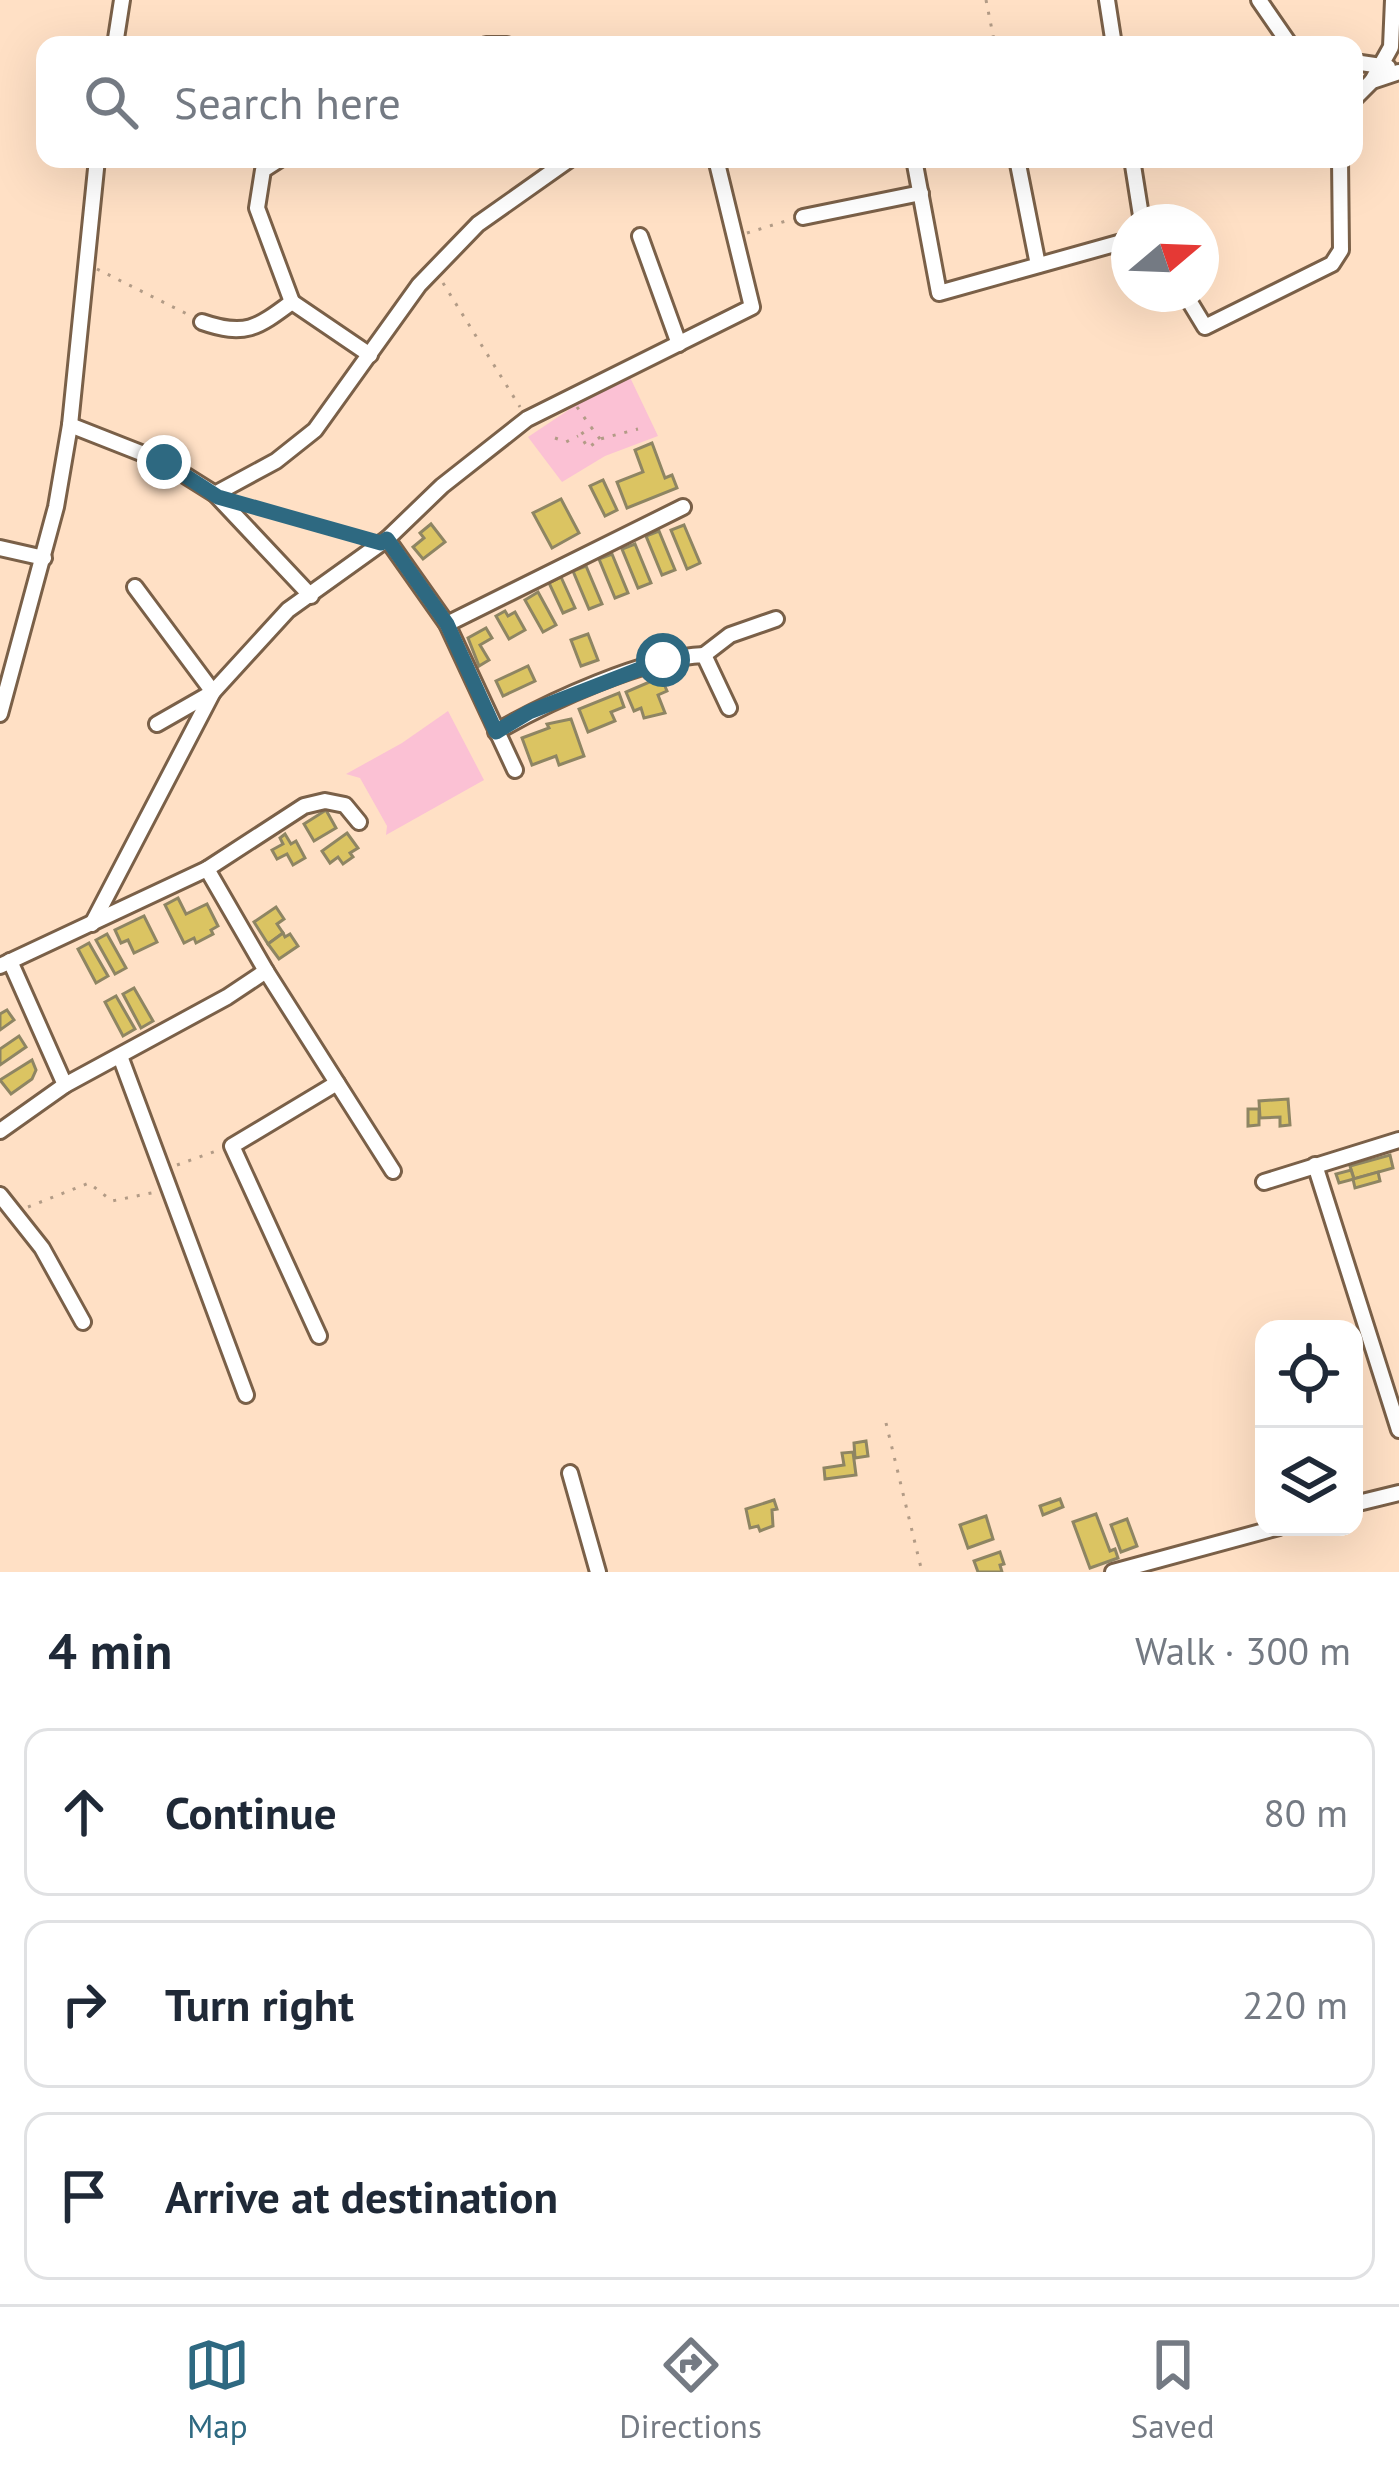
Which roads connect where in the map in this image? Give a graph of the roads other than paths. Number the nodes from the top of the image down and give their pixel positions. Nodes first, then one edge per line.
1 (122, 0) edge
2 (1107, 0) edge
3 (1259, 0) edge
4 (1393, 0) edge
5 (1399, 8) edge
6 (117, 36) edge
7 (1113, 36) edge
8 (1284, 36) edge
9 (1363, 64) edge
10 (1381, 67) junction
11 (1399, 70) edge
12 (1372, 81) junction
13 (1363, 90) edge
14 (96, 168) edge
15 (266, 168) edge
16 (557, 168) edge
17 (718, 168) edge
18 (916, 168) edge
19 (1019, 168) edge
20 (1133, 168) edge
21 (1340, 168) edge
22 (921, 193) junction
23 (1139, 204) edge
24 (803, 217) road end
25 (640, 236) dead end
26 (1111, 245) edge
27 (1038, 265) junction
28 (292, 302) junction
29 (1195, 312) edge
30 (202, 322) road end
31 (679, 344) junction
32 (370, 356) junction
33 (70, 425) junction
34 (217, 496) junction
35 (683, 507) dead end
36 (384, 541) junction
37 (0, 548) edge
38 (44, 558) junction
39 (136, 587) dead end
40 (310, 596) junction
41 (776, 619) dead end
42 (447, 624) junction
43 (704, 655) junction
44 (213, 692) junction
45 (729, 708) dead end
46 (0, 714) edge
47 (157, 724) dead end
48 (496, 732) junction
49 (515, 770) dead end
50 (359, 822) dead end
51 (207, 869) junction
52 (92, 924) junction
53 (5, 964) edge
54 (266, 971) junction
55 (121, 1055) junction
56 (337, 1083) junction
57 (65, 1085) junction
58 (0, 1131) edge
59 (1399, 1140) edge
60 (1316, 1165) junction
61 (393, 1171) dead end
62 (1264, 1181) dead end
63 (0, 1195) edge
64 (82, 1322) dead end
65 (319, 1336) dead end
66 (246, 1394) dead end
67 (1399, 1430) edge
68 (570, 1473) dead end
69 (1399, 1493) edge
70 (1363, 1502) edge
71 (1255, 1534) edge
72 (598, 1572) edge
73 (1113, 1572) edge

1 - 6 street
2 - 7 street
3 - 8 street
4 - 5 street
4 - 10 street
9 - 10 street
10 - 11 street
10 - 12 street
11 - 12 street
12 - 13 street
14 - 33 street
15 - 28 street
16 - 32 street
17 - 31 street
18 - 22 street
19 - 27 street
20 - 23 street
21 - 29 street
22 - 24 street
22 - 27 street
25 - 31 street
26 - 27 street
28 - 30 street
28 - 32 street
31 - 36 street
32 - 34 street
33 - 34 street
33 - 38 street
34 - 40 street
35 - 42 street
36 - 40 street
36 - 42 street
37 - 38 street
38 - 46 street
39 - 44 street
40 - 44 street
41 - 43 street
42 - 48 street
43 - 45 street
43 - 48 street
44 - 47 street
44 - 52 street
48 - 49 street
50 - 51 street
51 - 52 street
51 - 54 street
52 - 53 street
53 - 57 street
54 - 55 street
54 - 56 street
55 - 57 street
55 - 66 street
56 - 61 street
56 - 65 street
57 - 58 street
59 - 60 street
60 - 62 street
60 - 67 street
63 - 64 street
68 - 72 street
69 - 70 street
71 - 73 street

